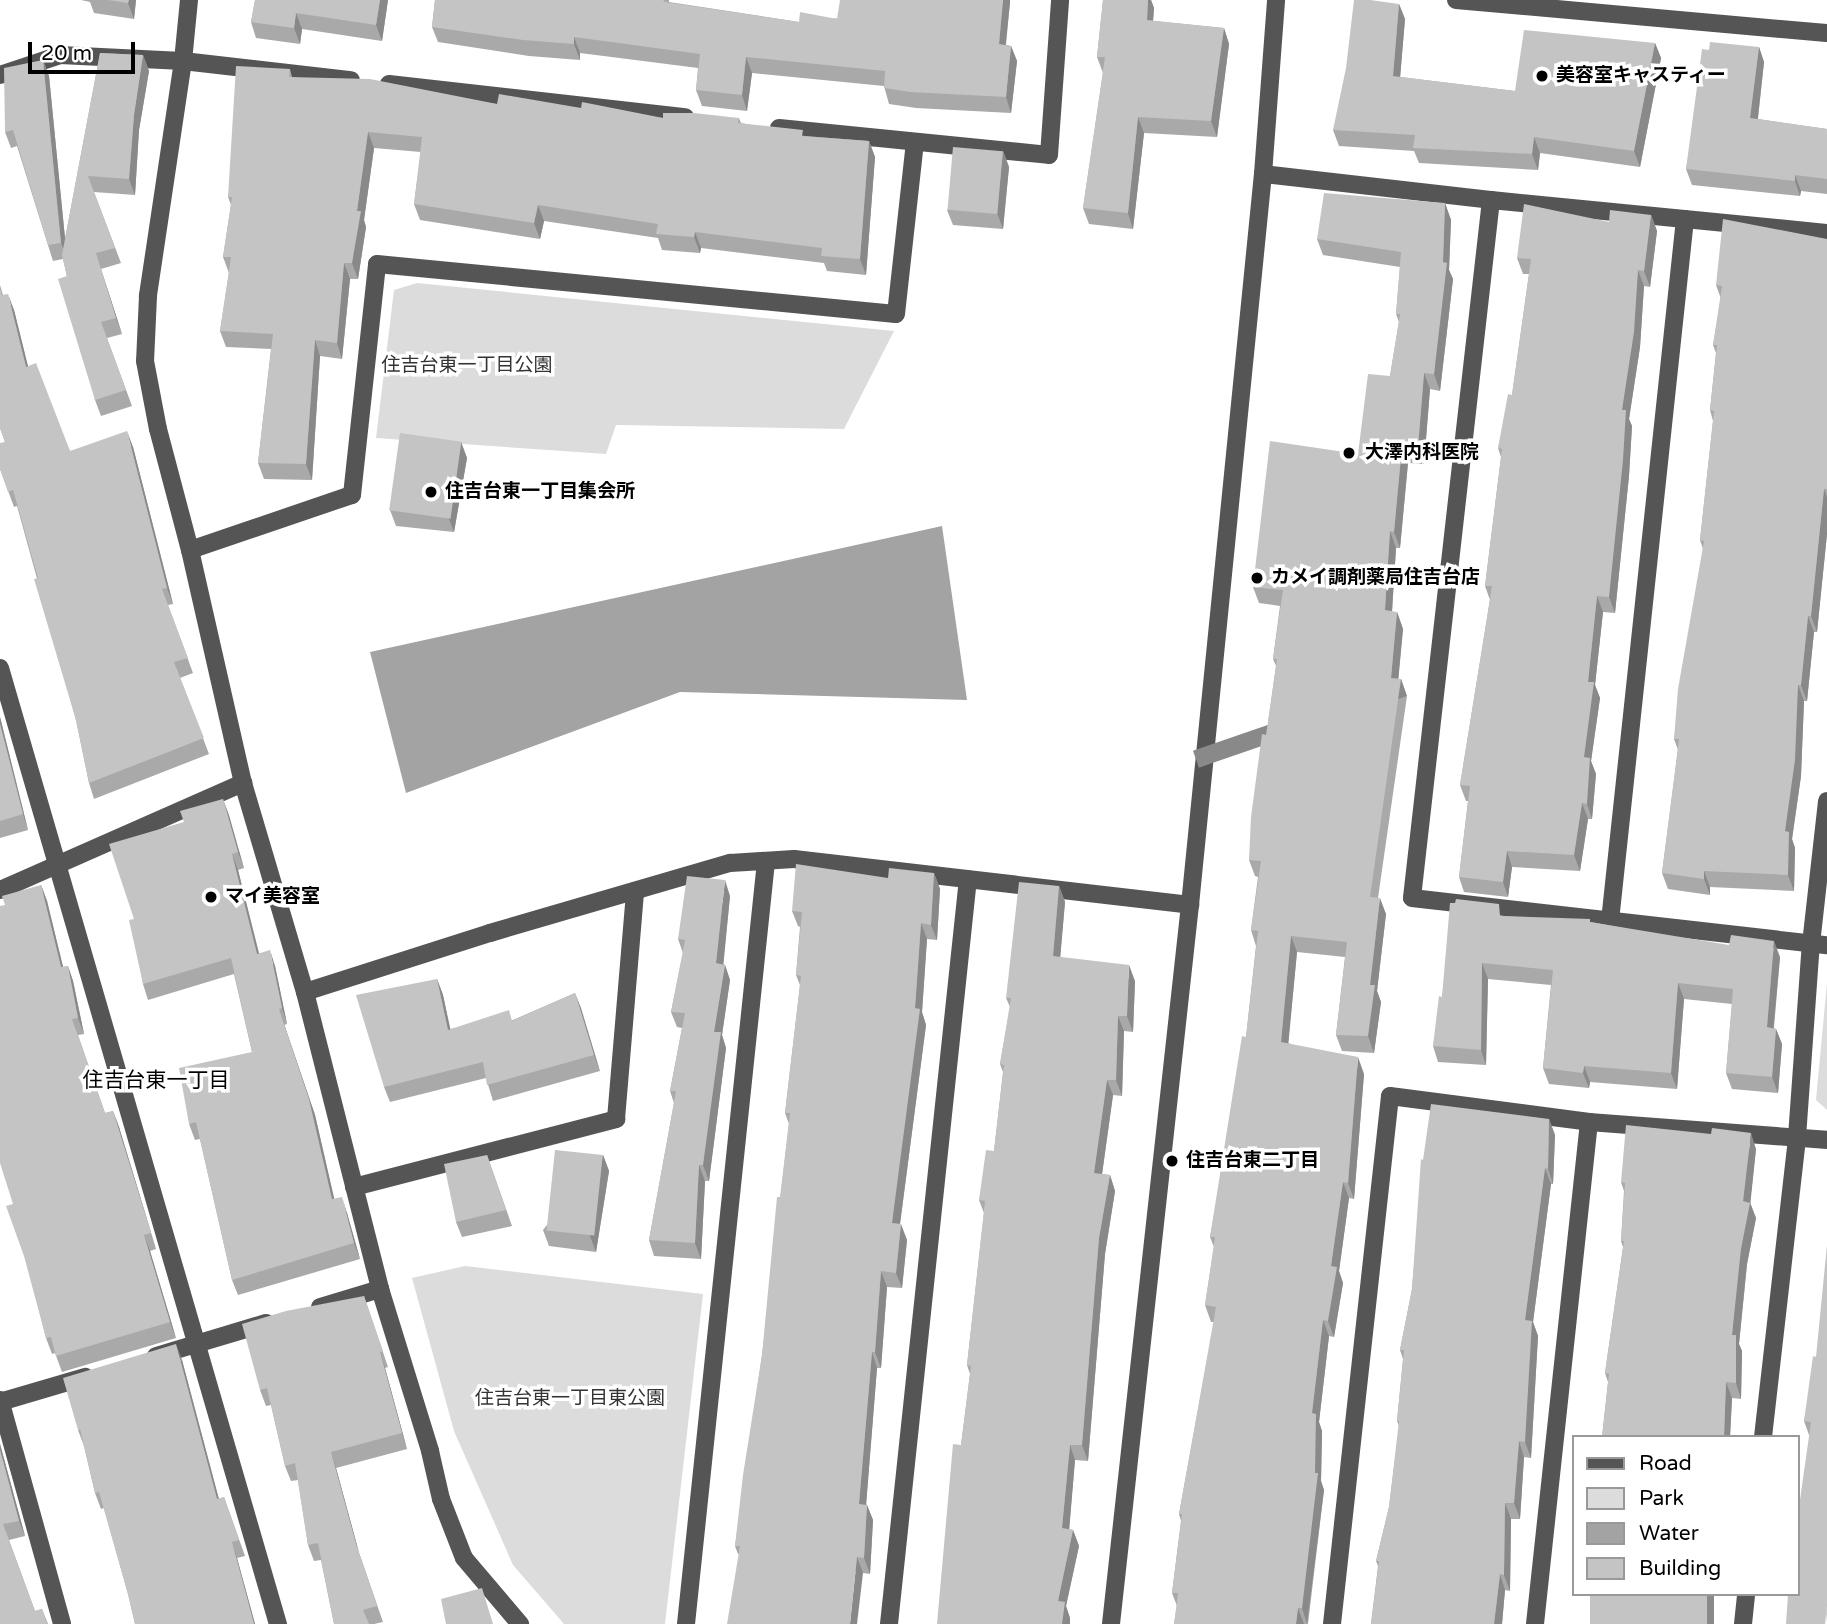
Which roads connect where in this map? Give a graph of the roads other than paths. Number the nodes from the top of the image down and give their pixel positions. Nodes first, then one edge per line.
1 (188, 0) edge
2 (1060, 0) edge
3 (1276, 0) edge
4 (1456, 0) edge
5 (1827, 33) edge
6 (183, 61) junction
7 (0, 75) edge
8 (707, 120) edge
9 (763, 126) edge
10 (915, 143) junction
11 (1263, 174) junction
12 (1492, 200) junction
13 (1685, 219) junction
14 (1827, 233) edge
15 (190, 550) junction
16 (0, 668) edge
17 (243, 783) junction
18 (1827, 801) edge
19 (766, 861) junction
20 (56, 863) junction
21 (968, 879) junction
22 (0, 890) edge
23 (635, 891) junction
24 (1190, 905) junction
25 (1610, 921) junction
26 (1819, 945) edge
27 (305, 992) junction
28 (1589, 1122) junction
29 (1797, 1137) junction
30 (1827, 1140) edge
31 (354, 1187) junction
32 (380, 1289) junction
33 (196, 1344) junction
34 (144, 1360) edge
35 (105, 1371) edge
36 (0, 1401) edge
37 (1763, 1435) edge
38 (1746, 1596) edge
39 (62, 1624) edge
40 (278, 1624) edge
41 (520, 1624) edge
42 (686, 1624) edge
43 (889, 1624) edge
44 (1111, 1624) edge
45 (1332, 1624) edge
46 (1535, 1624) edge
47 (1742, 1624) edge

1 - 6 street
2 - 10 street
3 - 11 street
4 - 5 street
6 - 7 street
6 - 8 street
6 - 15 street
9 - 10 street
10 - 15 street
11 - 12 street
11 - 24 street
12 - 13 street
12 - 25 street
13 - 14 street
13 - 25 street
15 - 17 street
16 - 20 street
17 - 20 street
17 - 27 street
18 - 26 street
19 - 21 street
19 - 23 street
19 - 42 street
20 - 22 street
20 - 33 street
21 - 24 street
21 - 43 street
23 - 27 street
23 - 31 street
24 - 44 street
25 - 26 street
26 - 29 street
27 - 31 street
28 - 29 street
28 - 45 street
28 - 46 street
29 - 30 street
29 - 37 street
31 - 32 street
32 - 33 street
32 - 41 street
33 - 34 street
33 - 40 street
35 - 36 street
36 - 39 street
38 - 47 street

